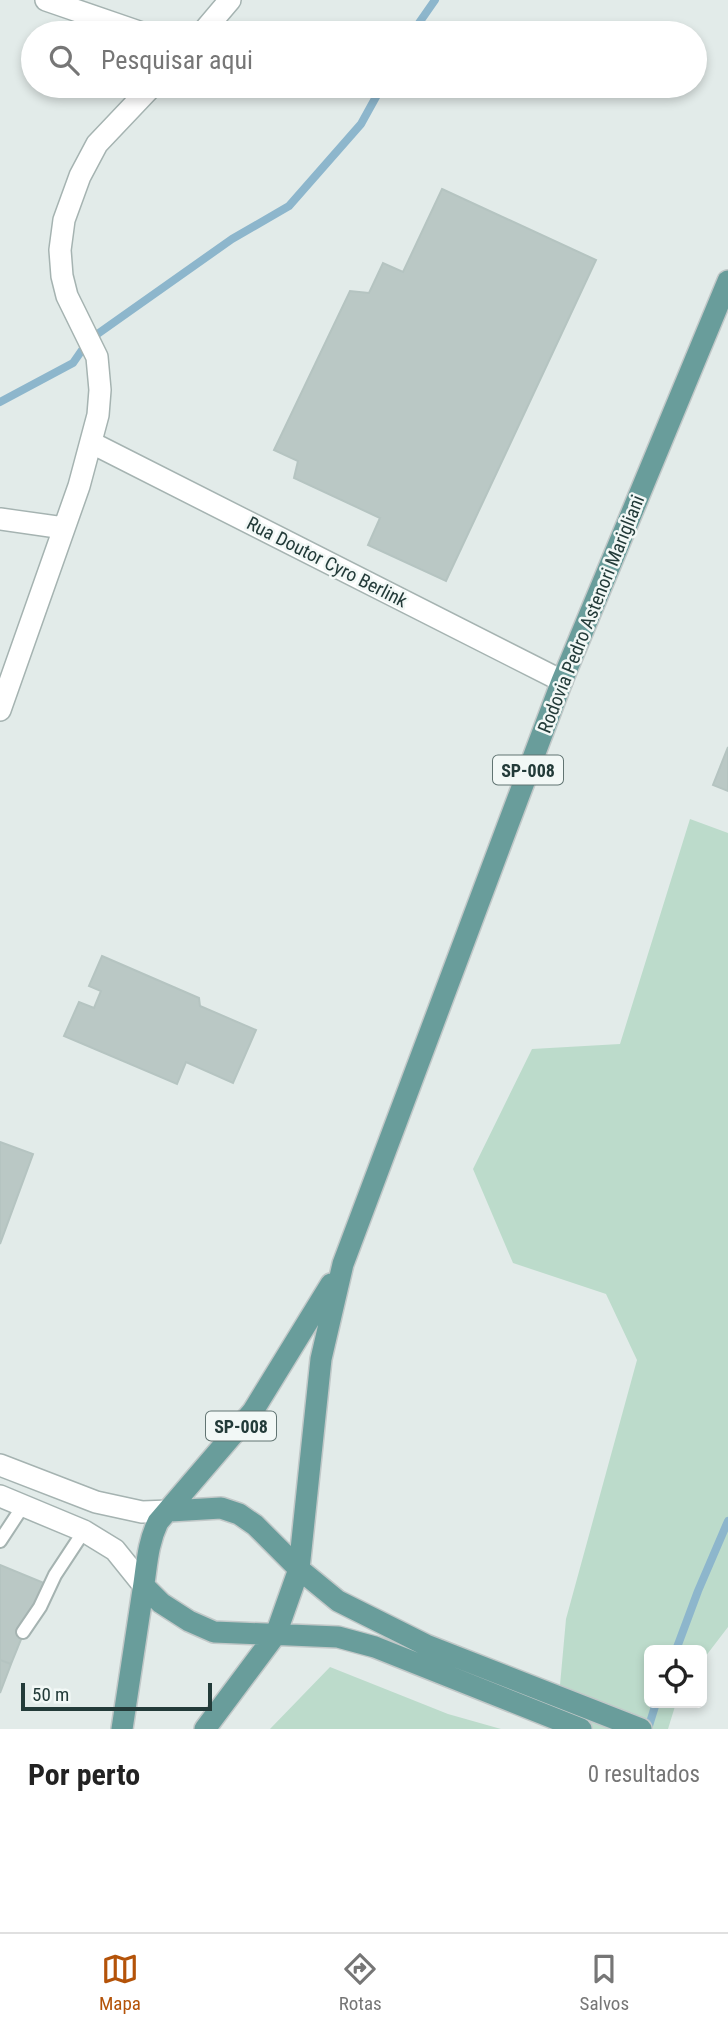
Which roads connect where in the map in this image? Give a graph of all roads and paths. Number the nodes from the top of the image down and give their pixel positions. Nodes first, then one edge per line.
1 (46, 0) edge
2 (230, 0) edge
3 (107, 21) edge
4 (212, 21) edge
5 (141, 98) edge
6 (728, 281) edge
7 (92, 443) junction
8 (0, 519) edge
9 (64, 528) junction
10 (562, 681) junction
11 (0, 710) edge
12 (343, 1264) junction
13 (0, 1465) edge
14 (0, 1496) edge
15 (23, 1506) junction
16 (170, 1511) junction
17 (84, 1531) junction
18 (0, 1541) edge
19 (299, 1569) junction
20 (144, 1586) junction
21 (23, 1632) dead end
22 (276, 1634) junction
23 (122, 1729) edge
24 (205, 1729) edge
25 (581, 1729) edge
26 (641, 1729) edge

1 - 3 street
2 - 4 street
5 - 7 street
6 - 10 main road, Rodovia Pedro Astenori Marigliani / SP-008
7 - 9 street
7 - 10 street, Rua Doutor Cyro Berlink
8 - 9 street
9 - 11 street
10 - 12 main road, Rodovia Pedro Astenori Marigliani / SP-008
12 - 16 main road, Rodovia Pedro Astenori Marigliani / SP-008
12 - 19 main road, Rodovia Pedro Astenori Marigliani / SP-008
13 - 16 street
14 - 15 street
15 - 17 street
15 - 18 lane
16 - 19 main road
16 - 20 main road, Rodovia Pedro Astenori Marigliani / SP-008
17 - 20 street
17 - 21 lane
19 - 22 main road, Rodovia Pedro Astenori Marigliani / SP-008
19 - 26 main road
20 - 22 main road
20 - 23 main road, Rodovia Pedro Astenori Marigliani / SP-008
22 - 24 main road, Rodovia Pedro Astenori Marigliani / SP-008
22 - 25 main road

